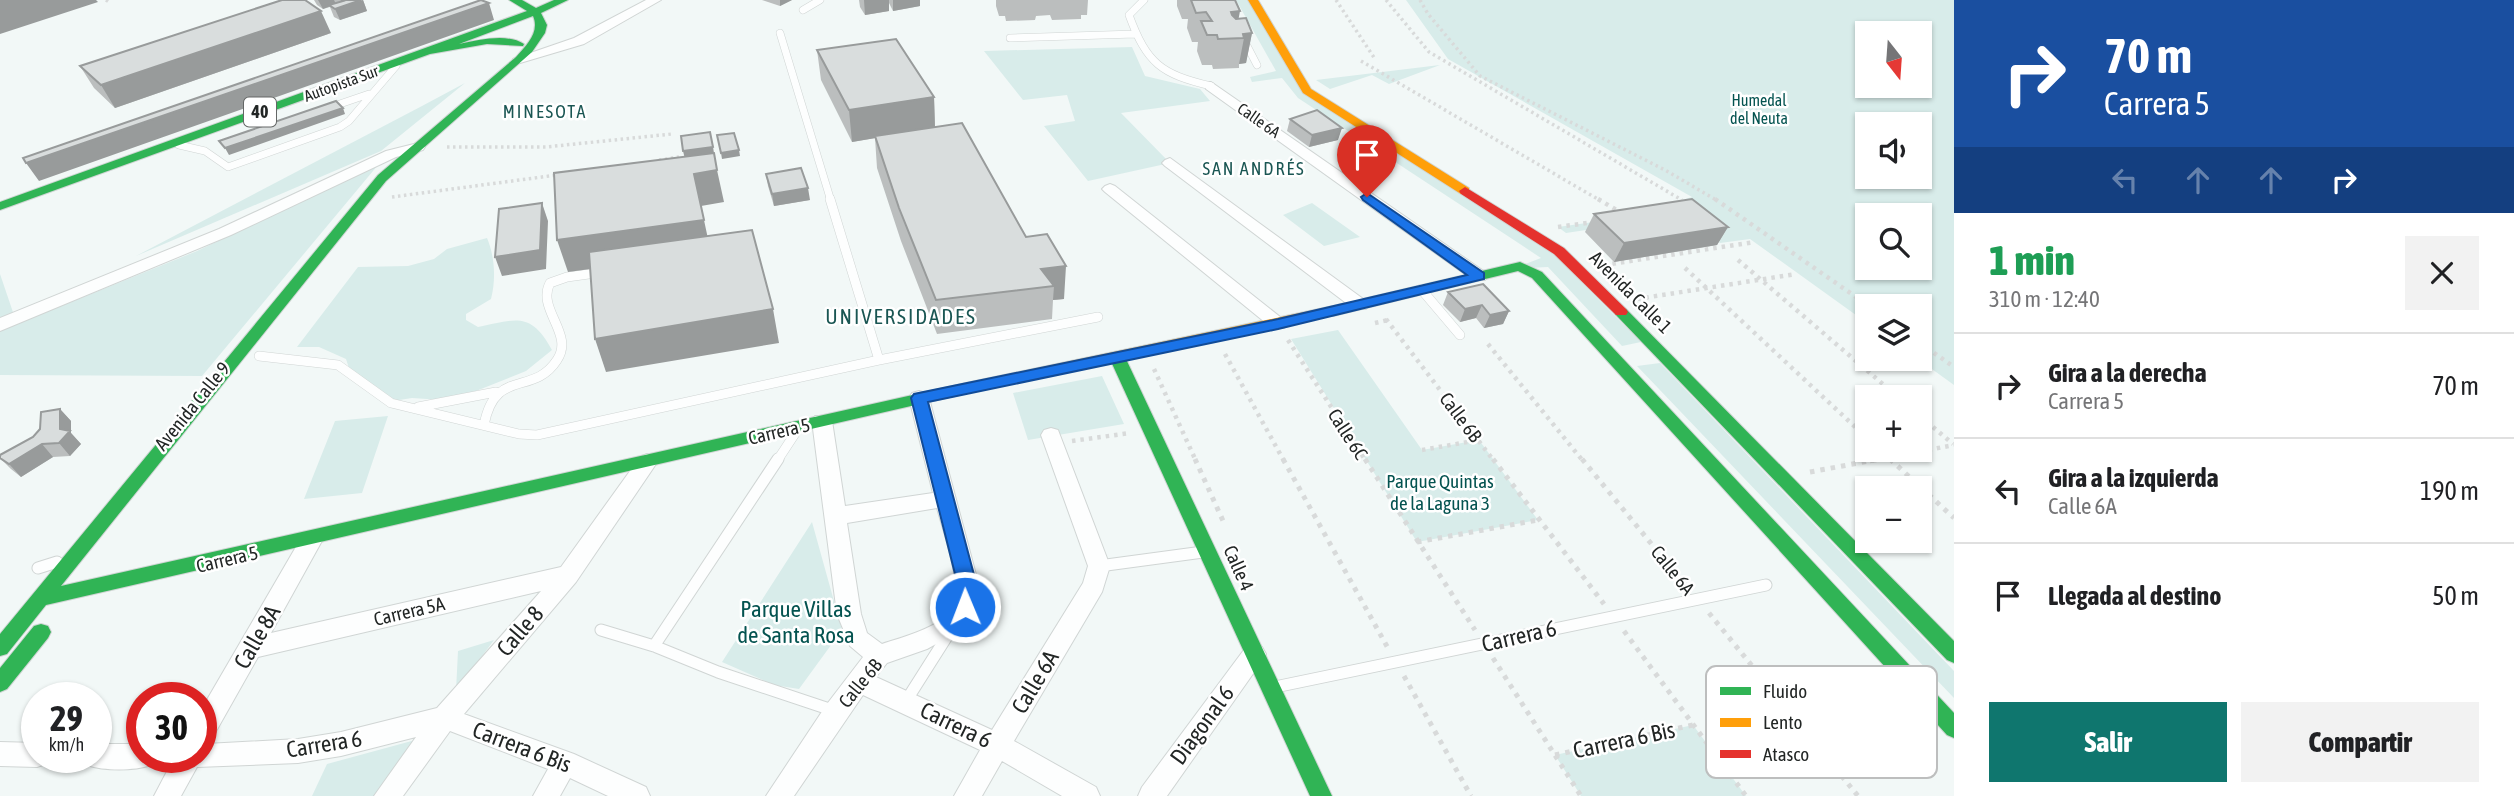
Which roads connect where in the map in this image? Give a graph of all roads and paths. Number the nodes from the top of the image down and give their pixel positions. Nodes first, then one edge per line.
1 (655, 0) edge
2 (820, 0) edge
3 (1144, 0) edge
4 (1253, 0) edge
5 (1336, 0) edge
6 (1386, 0) edge
7 (1420, 0) edge
8 (511, 1) edge
9 (803, 10) dead end
10 (536, 12) junction
11 (566, 12) edge
12 (520, 18) junction
13 (780, 33) dead end
14 (1241, 33) edge
15 (1135, 34) junction
16 (540, 38) junction
17 (1010, 38) dead end
18 (520, 52) junction
19 (1375, 59) dead end
20 (1361, 61) dead end
21 (399, 62) junction
22 (1257, 65) dead end
23 (1211, 86) joint
24 (369, 94) junction
25 (318, 112) edge
26 (672, 134) dead end
27 (168, 145) junction
28 (218, 147) edge
29 (415, 150) junction
30 (205, 151) junction
31 (679, 157) edge
32 (652, 161) edge
33 (1170, 163) dead end
34 (558, 175) edge
35 (1110, 189) dead end
36 (385, 198) junction
37 (1669, 204) edge
38 (0, 206) edge
39 (1629, 217) edge
40 (1606, 220) edge
41 (1533, 232) junction
42 (1755, 242) dead end
43 (1738, 260) dead end
44 (1604, 265) dead end
45 (1685, 268) dead end
46 (615, 271) edge
47 (1796, 274) dead end
48 (1479, 276) junction
49 (1761, 280) junction
50 (1706, 288) junction
51 (1421, 289) junction
52 (1855, 296) edge
53 (1634, 299) dead end
54 (1360, 305) junction
55 (1098, 317) dead end
56 (1388, 320) junction
57 (5, 322) edge
58 (1278, 324) junction
59 (1363, 325) dead end
60 (1214, 335) junction
61 (1460, 335) dead end
62 (1300, 337) dead end
63 (1288, 339) junction
64 (1275, 342) dead end
65 (1488, 344) dead end
66 (1236, 349) dead end
67 (1932, 351) edge
68 (1223, 352) junction
69 (1663, 354) junction
70 (1212, 355) dead end
71 (1118, 357) junction
72 (879, 360) junction
73 (254, 361) joint
74 (1617, 361) junction
75 (1165, 366) dead end
76 (1954, 367) edge
77 (1884, 385) edge
78 (496, 392) junction
79 (919, 398) junction
80 (415, 408) junction
81 (811, 423) junction
82 (484, 425) junction
83 (1932, 426) edge
84 (1855, 427) edge
85 (1151, 429) junction
86 (1053, 440) joint
87 (1479, 440) junction
88 (1954, 445) edge
89 (1932, 449) edge
90 (1422, 450) dead end
91 (647, 462) junction
92 (1861, 462) edge
93 (1893, 462) edge
94 (1781, 477) junction
95 (944, 499) junction
96 (837, 516) junction
97 (1954, 518) edge
98 (1538, 520) junction
99 (1228, 532) dead end
100 (312, 539) junction
101 (1417, 542) junction
102 (1209, 552) junction
103 (77, 556) junction
104 (1099, 566) junction
105 (38, 568) dead end
106 (86, 573) dead end
107 (568, 575) junction
108 (1766, 585) dead end
109 (71, 594) junction
110 (1696, 598) junction
111 (39, 599) junction
112 (1612, 615) junction
113 (957, 621) junction
114 (601, 630) dead end
115 (1485, 644) junction
116 (654, 646) junction
117 (0, 648) edge
118 (250, 648) junction
119 (1254, 654) junction
120 (1954, 654) edge
121 (879, 655) junction
122 (1396, 661) junction
123 (1752, 666) edge
124 (1897, 666) edge
125 (859, 681) junction
126 (0, 683) edge
127 (1272, 687) junction
128 (905, 701) junction
129 (217, 706) edge
130 (1937, 709) edge
131 (836, 712) junction
132 (445, 718) junction
133 (1693, 725) junction
134 (1954, 728) edge
135 (1706, 742) edge
136 (997, 745) junction
137 (0, 754) edge
138 (21, 755) edge
139 (217, 755) edge
140 (1555, 755) junction
141 (565, 763) junction
142 (180, 773) edge
143 (1733, 778) edge
144 (1843, 778) edge
145 (167, 796) edge
146 (387, 796) edge
147 (546, 796) edge
148 (637, 796) edge
149 (779, 796) edge
150 (967, 796) edge
151 (1087, 796) edge
152 (1151, 796) edge
153 (1321, 796) edge
154 (1471, 796) edge
155 (1581, 796) edge
156 (1746, 796) edge
157 (1858, 796) edge

1 - 18 street
2 - 9 lane
3 - 15 lane
4 - 41 main road, Avenida Calle 1
5 - 19 path
6 - 37 path
7 - 52 path
8 - 10 main road
8 - 12 main road
10 - 11 main road, Autopista Sur / 40
10 - 12 main road, Autopista Sur / 40
10 - 16 main road
11 - 16 main road, Avenida Calle 9
12 - 18 main road
12 - 21 main road, Autopista Sur / 40
13 - 72 lane
14 - 22 lane
15 - 17 lane
15 - 23 lane
16 - 18 main road, Avenida Calle 9
18 - 21 main road
18 - 29 main road, Avenida Calle 9
20 - 39 path
21 - 24 lane
21 - 27 main road, Autopista Sur / 40
23 - 48 street, Calle 6A
24 - 25 lane
24 - 30 lane
26 - 29 path
27 - 30 lane
27 - 38 main road, Autopista Sur / 40
28 - 30 lane
29 - 36 main road, Avenida Calle 9
29 - 57 street
29 - 103 main road, Avenida Calle 9
31 - 32 path
33 - 54 street
34 - 36 path
35 - 58 street
36 - 73 main road, Avenida Calle 9
40 - 41 path
41 - 69 main road, Avenida Calle 1
42 - 44 path
43 - 49 path
45 - 50 path
46 - 78 lane
47 - 49 path
48 - 51 main road, Carrera 5
48 - 74 main road, Carrera 5
49 - 50 path
49 - 77 path
50 - 53 path
50 - 84 path
51 - 54 main road, Carrera 5
51 - 61 lane
54 - 56 path, Calle 6B
54 - 58 main road, Carrera 5
55 - 72 lane
56 - 59 path
56 - 87 path, Calle 6B
58 - 60 main road, Carrera 5
58 - 63 path, Calle 6C
60 - 68 path
60 - 71 main road, Carrera 5
62 - 63 path
63 - 64 path
63 - 101 path, Calle 6C
65 - 110 path, Calle 6A
66 - 68 path
67 - 76 path
68 - 70 path
68 - 122 path
69 - 74 main road
69 - 94 main road, Avenida Calle 1
71 - 79 main road, Carrera 5
71 - 85 main road, Calle 4
72 - 82 lane
73 - 80 lane
74 - 124 main road
75 - 99 path
78 - 80 lane
78 - 82 lane
79 - 81 main road, Carrera 5
79 - 95 street
80 - 82 lane
81 - 91 main road, Carrera 5
81 - 96 street
81 - 116 lane
83 - 88 path
85 - 86 path
85 - 102 main road, Calle 4
86 - 104 street
87 - 90 path
87 - 98 path, Calle 6B
88 - 89 path
91 - 100 main road, Carrera 5
91 - 107 street, Calle 8
92 - 94 path
93 - 97 path
94 - 120 main road, Avenida Calle 1
95 - 96 street
95 - 113 street
96 - 121 street
98 - 101 path
98 - 112 path, Calle 6B
100 - 109 main road, Carrera 5
100 - 118 street, Calle 8A
101 - 115 path, Calle 6C
102 - 104 lane
102 - 119 main road, Calle 4
103 - 105 lane
103 - 111 main road, Avenida Calle 9
104 - 136 street, Calle 6A
106 - 109 main road
107 - 118 street, Carrera 5A
107 - 132 street, Calle 8
108 - 110 lane, Carrera 6
109 - 111 main road, Carrera 5
109 - 126 main road
110 - 112 lane, Carrera 6
110 - 123 path, Calle 6A
111 - 117 main road, Avenida Calle 9
112 - 115 lane, Carrera 6
112 - 133 path, Calle 6B
113 - 121 street, Calle 6B
113 - 128 lane
114 - 116 lane
115 - 122 lane, Carrera 6
115 - 140 path, Calle 6C
116 - 131 lane
118 - 129 street, Calle 8A
119 - 127 main road, Calle 4
119 - 152 street, Diagonal 6
121 - 125 street, Calle 6B
122 - 127 lane, Carrera 6
122 - 154 path
125 - 128 street, Carrera 6
125 - 131 street, Calle 6B
127 - 153 main road, Calle 4
128 - 136 street, Carrera 6
130 - 134 main road
131 - 149 street, Calle 6B
132 - 139 street, Carrera 6
132 - 141 street, Carrera 6 Bis
132 - 146 street, Calle 8
133 - 135 path, Calle 6B
133 - 140 path, Carrera 6 Bis
136 - 150 street, Calle 6A
136 - 151 street, Carrera 6
137 - 138 street
140 - 155 path, Calle 6C
141 - 147 street
141 - 148 street, Carrera 6 Bis
142 - 145 street
143 - 156 path, Calle 6B
144 - 157 path, Calle 6A

